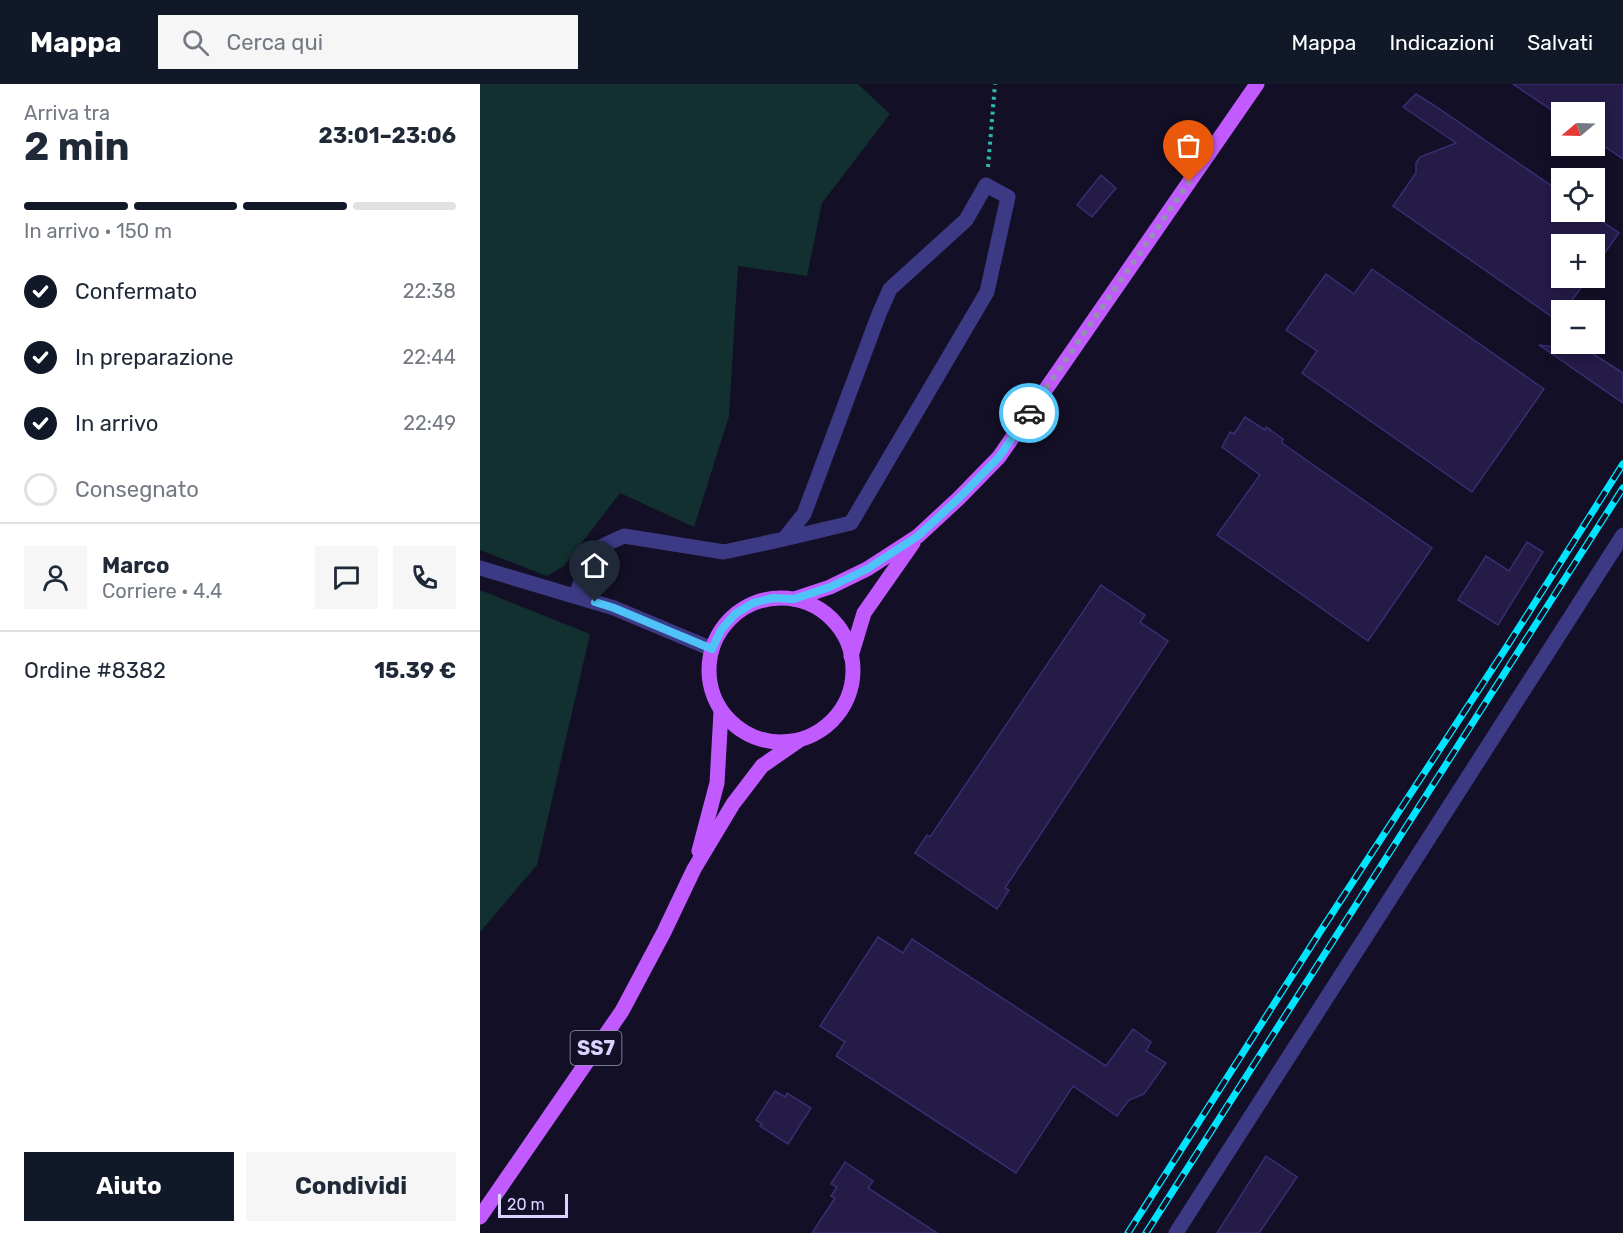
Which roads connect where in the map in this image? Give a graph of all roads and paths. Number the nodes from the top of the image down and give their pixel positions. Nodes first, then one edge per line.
1 (995, 84) edge
2 (1257, 84) edge
3 (986, 186) junction
4 (1623, 535) edge
5 (918, 536) junction
6 (784, 538) junction
7 (480, 568) edge
8 (576, 596) junction
9 (794, 599) junction
10 (712, 649) junction
11 (851, 656) junction
12 (721, 712) junction
13 (798, 741) junction
14 (694, 869) junction
15 (480, 1217) edge
16 (1176, 1233) edge

1 - 3 path
2 - 5 main road
3 - 6 street
3 - 6 street
4 - 16 street
5 - 9 main road
5 - 11 main road
6 - 8 street
7 - 8 street
8 - 10 street
9 - 10 main road
9 - 11 main road
10 - 12 main road
11 - 13 main road
12 - 13 main road
12 - 14 main road, SS7
13 - 14 main road, SS7
14 - 15 main road, SS7

